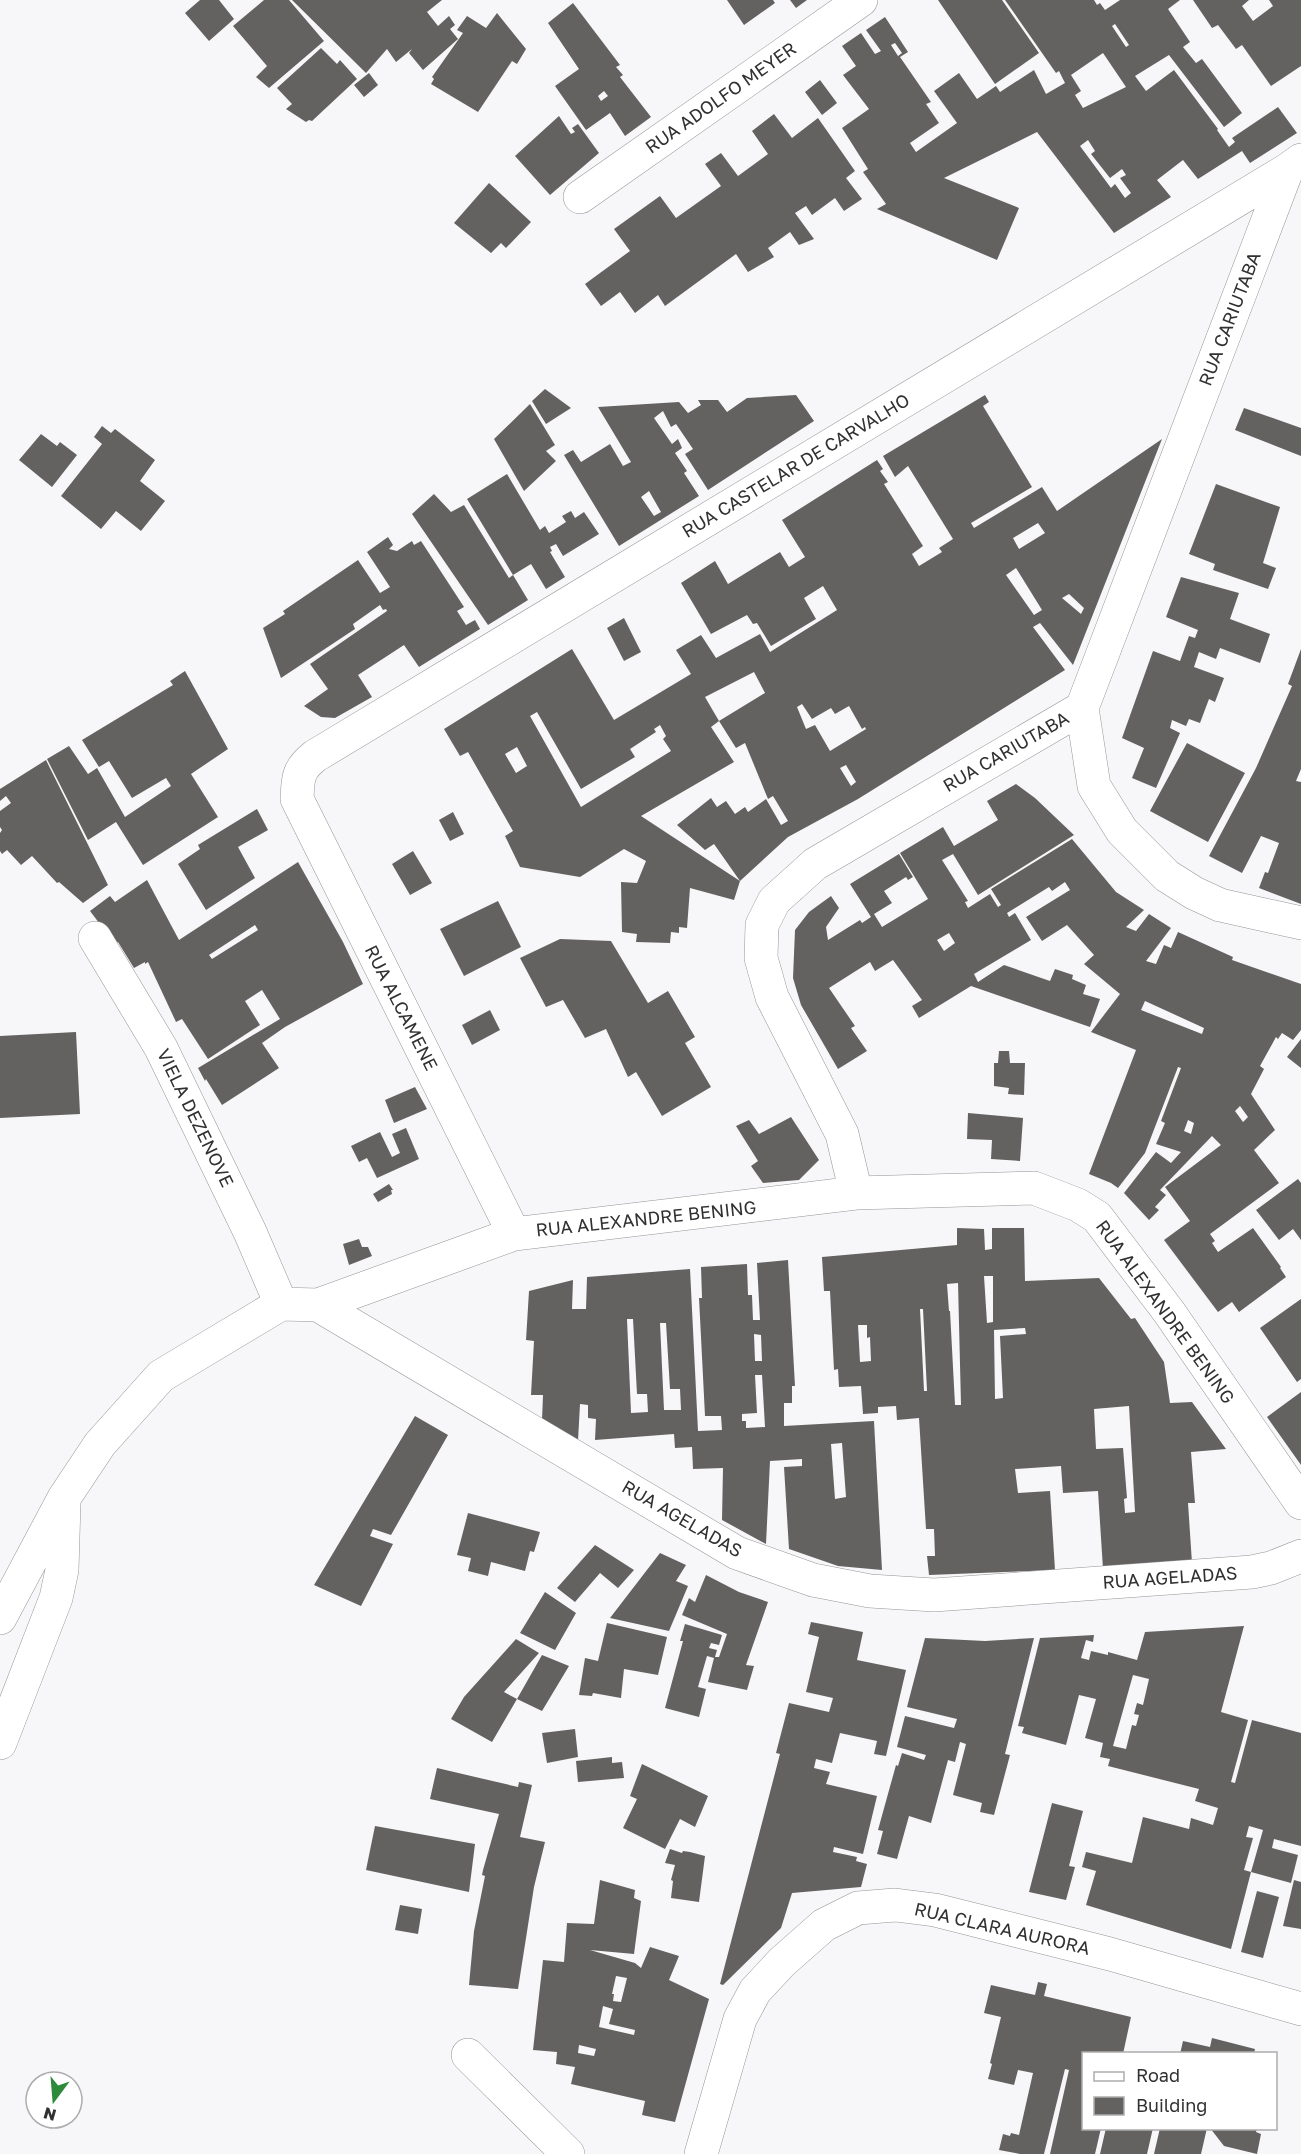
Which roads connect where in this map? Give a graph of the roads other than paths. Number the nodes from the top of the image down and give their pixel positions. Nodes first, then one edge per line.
1 (861, 0) edge
2 (1294, 165) edge
3 (580, 197) dead end
4 (1082, 708) junction
5 (298, 779) joint
6 (1301, 923) edge
7 (95, 938) dead end
8 (856, 1193) junction
9 (514, 1234) junction
10 (281, 1304) junction
11 (318, 1305) junction
12 (64, 1498) junction
13 (1301, 1503) edge
14 (1301, 1556) edge
15 (0, 1618) edge
16 (0, 1743) edge
17 (1301, 2009) edge
18 (468, 2055) dead end
19 (568, 2154) edge
20 (701, 2154) edge

1 - 3 street, RUA ADOLFO MEYER
2 - 4 street, RUA CARIUTABA
2 - 5 street, RUA CASTELAR DE CARVALHO
4 - 6 street
4 - 8 street, RUA CARIUTABA
5 - 9 street, RUA ALCAMENE
7 - 10 street, VIELA DEZENOVE
8 - 9 street, RUA ALEXANDRE BENING
8 - 13 street, RUA ALEXANDRE BENING
9 - 11 street, RUA ALEXANDRE BENING
10 - 11 street, RUA ALEXANDRE BENING
10 - 12 street
11 - 14 street, RUA AGELADAS
12 - 15 street
12 - 16 street
17 - 20 street, RUA CLARA AURORA
18 - 19 street

